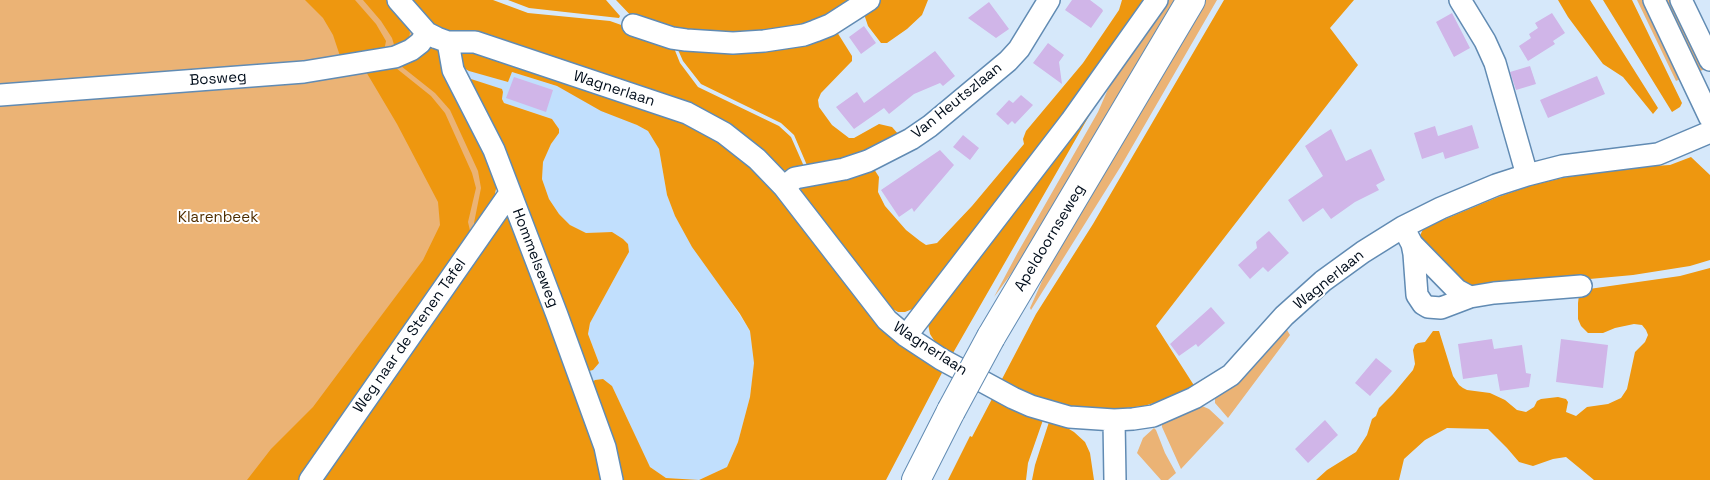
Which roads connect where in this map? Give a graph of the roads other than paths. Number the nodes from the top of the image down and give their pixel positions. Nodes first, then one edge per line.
1 (398, 0) edge
2 (868, 0) edge
3 (1049, 0) edge
4 (1157, 0) edge
5 (1191, 0) edge
6 (1460, 0) edge
7 (1654, 0) edge
8 (1681, 0) edge
9 (633, 25) dead end
10 (427, 33) junction
11 (448, 42) junction
12 (1710, 60) edge
13 (0, 95) edge
14 (1710, 118) edge
15 (1710, 132) edge
16 (1527, 175) junction
17 (784, 187) junction
18 (510, 193) junction
19 (1408, 236) junction
20 (1440, 273) junction
21 (1580, 286) dead end
22 (1416, 289) junction
23 (1470, 297) junction
24 (906, 336) junction
25 (1114, 420) junction
26 (310, 480) edge
27 (612, 480) edge
28 (916, 480) edge
29 (1115, 480) edge

1 - 10 street
2 - 9 street
3 - 17 street, Van Heutszlaan
4 - 24 street
5 - 28 main road, Apeldoornseweg, bridge
6 - 16 street
7 - 14 street
8 - 12 street
10 - 11 street, Wagnerlaan
10 - 13 street, Bosweg
11 - 17 street, Wagnerlaan
11 - 18 street, Hommelseweg
15 - 16 street, Wagnerlaan
16 - 19 street, Wagnerlaan
17 - 24 street, Wagnerlaan
18 - 26 street, Weg naar de Stenen Tafel
18 - 27 street, Hommelseweg
19 - 20 street
19 - 22 street
19 - 25 street, Wagnerlaan
20 - 22 street
20 - 23 street
21 - 23 street
22 - 23 street
24 - 25 street, Wagnerlaan
25 - 29 street

